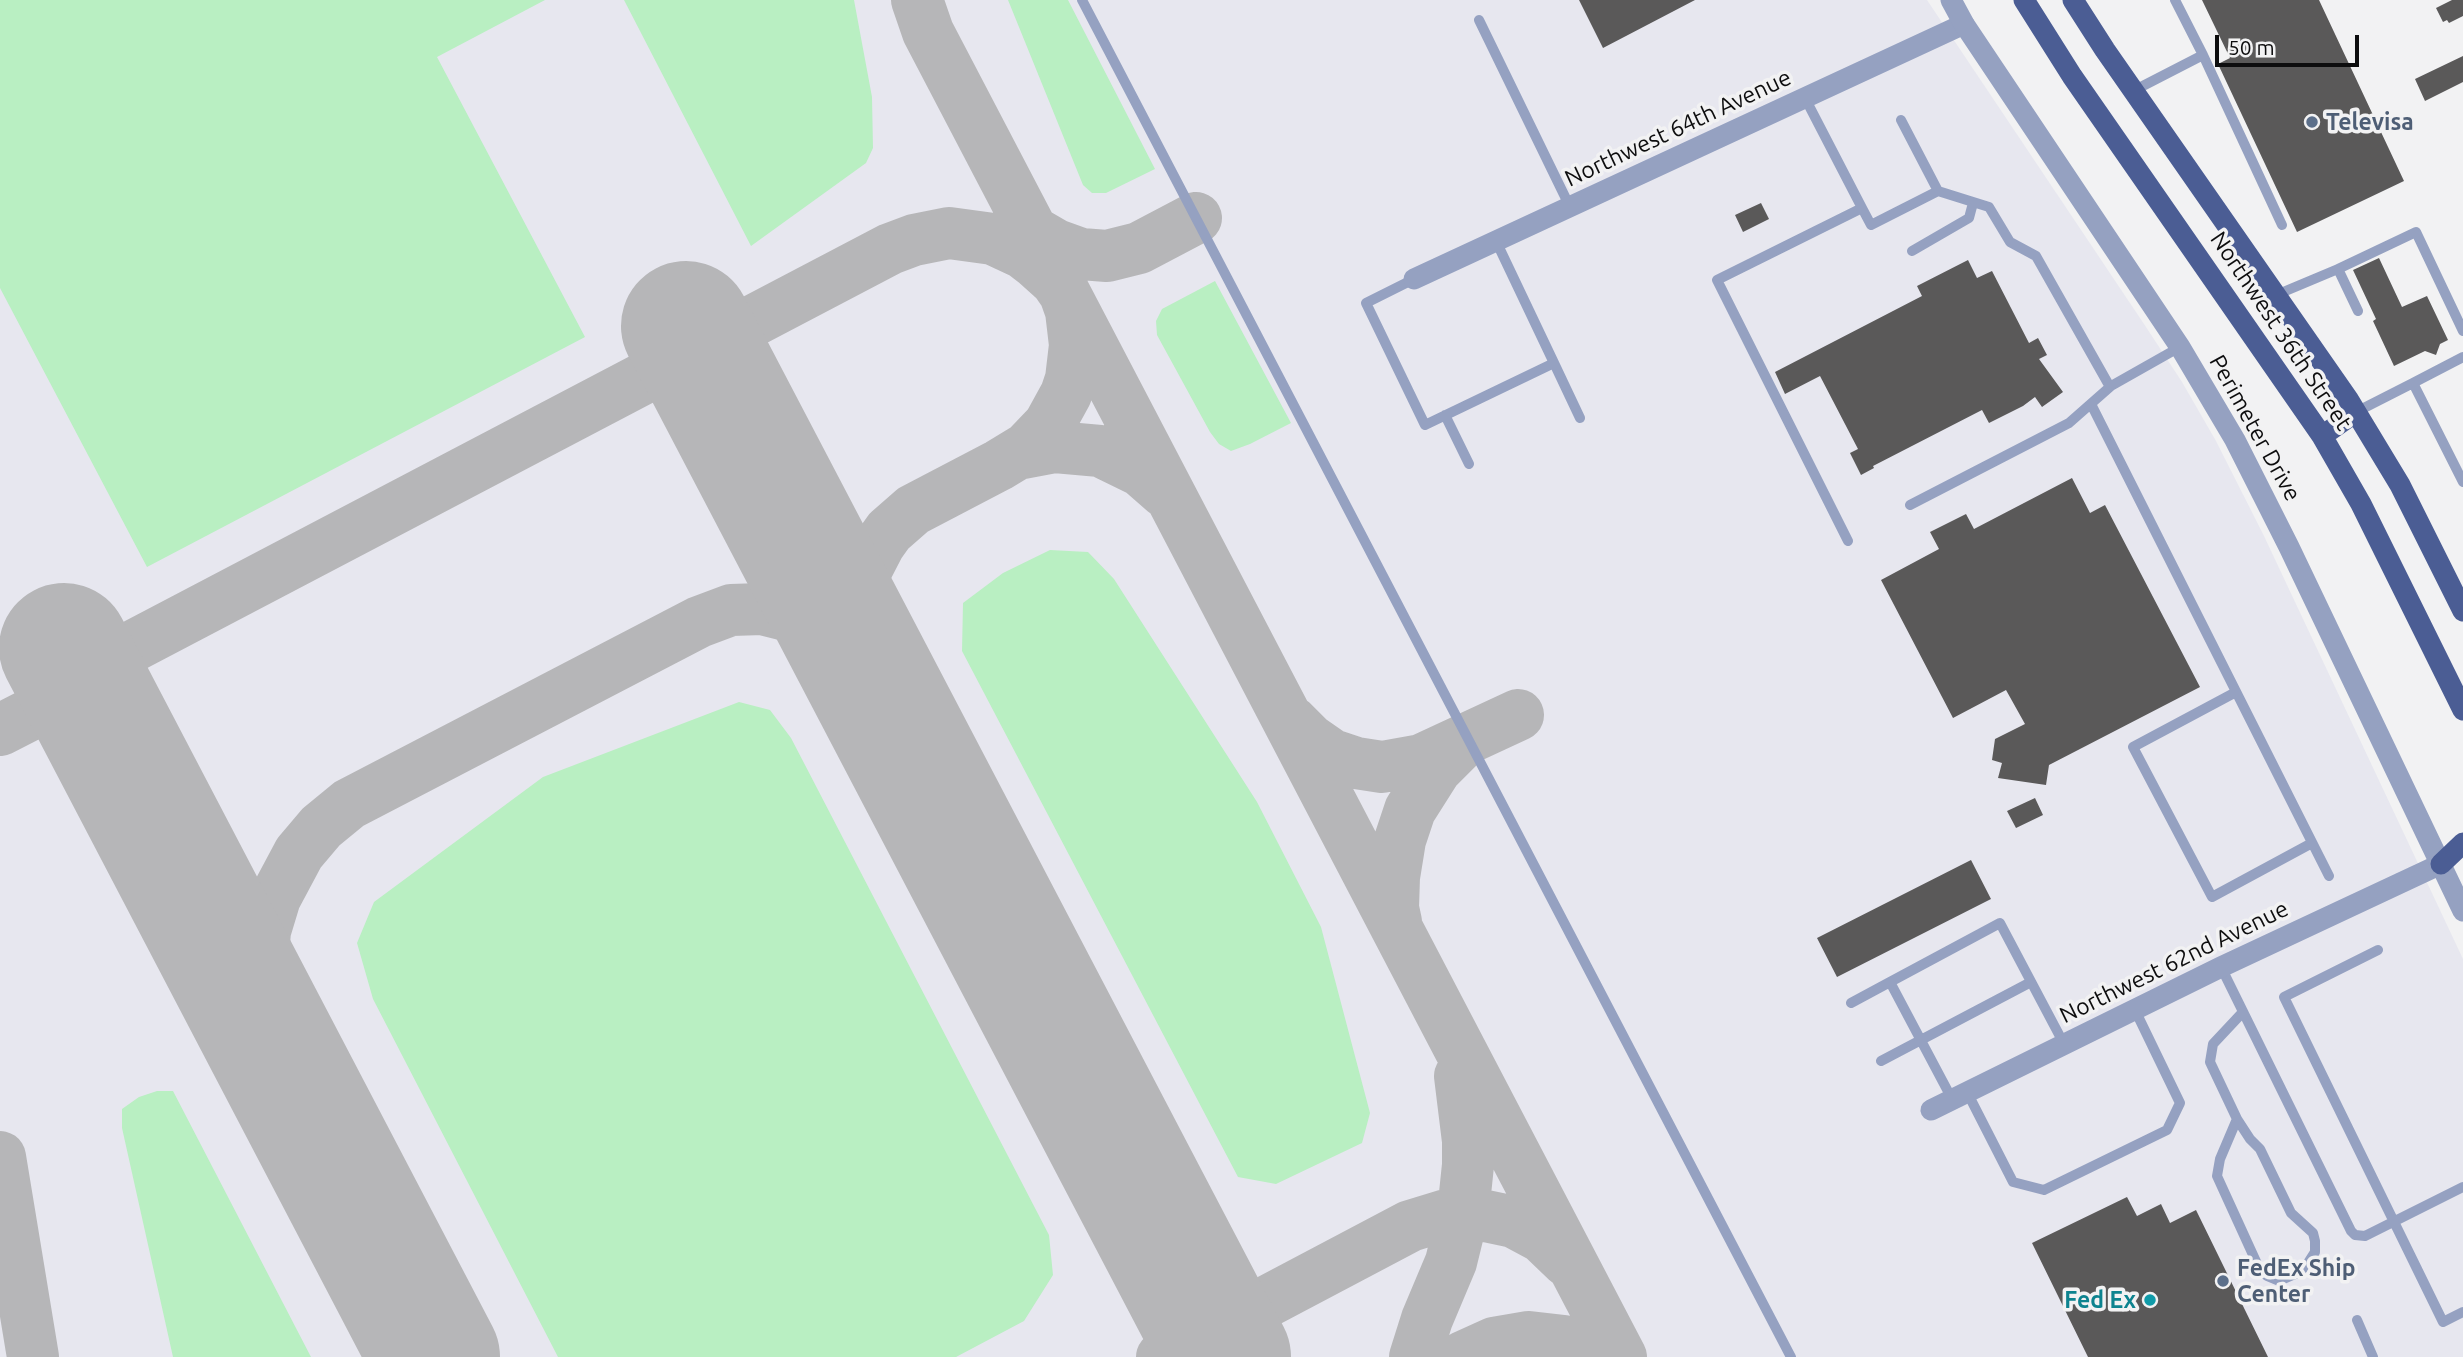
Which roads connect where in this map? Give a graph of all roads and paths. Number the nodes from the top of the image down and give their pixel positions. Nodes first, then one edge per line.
1 (1082, 0) edge
2 (1951, 0) edge
3 (2024, 0) edge
4 (2073, 0) edge
5 (2175, 0) edge
6 (1479, 20) dead end
7 (1964, 24) junction
8 (2203, 55) junction
9 (2133, 90) junction
10 (1805, 97) junction
11 (1901, 120) dead end
12 (1938, 191) junction
13 (1973, 203) junction
14 (1570, 207) junction
15 (1862, 208) junction
16 (2282, 225) dead end
17 (1496, 241) junction
18 (1912, 251) dead end
19 (2338, 269) junction
20 (1414, 279) joint
21 (2276, 295) junction
22 (2358, 311) dead end
23 (2463, 331) edge
24 (2180, 347) junction
25 (2463, 357) edge
26 (1554, 363) junction
27 (2413, 383) junction
28 (2110, 387) junction
29 (2091, 404) junction
30 (2356, 412) junction
31 (1445, 415) junction
32 (1580, 418) dead end
33 (2322, 436) junction
34 (1469, 464) dead end
35 (2463, 482) edge
36 (1910, 505) dead end
37 (1848, 541) dead end
38 (2463, 611) edge
39 (2236, 692) junction
40 (2463, 710) edge
41 (2312, 843) junction
42 (2463, 843) edge
43 (2463, 859) edge
44 (2441, 863) junction
45 (2329, 876) dead end
46 (2463, 911) edge
47 (2378, 950) dead end
48 (2221, 967) junction
49 (1890, 982) junction
50 (2031, 982) junction
51 (1851, 1003) dead end
52 (2135, 1010) junction
53 (2243, 1012) junction
54 (1921, 1040) junction
55 (2064, 1044) junction
56 (1881, 1061) dead end
57 (1959, 1095) junction
58 (1931, 1110) dead end
59 (2237, 1119) junction
60 (2463, 1187) edge
61 (2394, 1222) junction
62 (2463, 1312) edge
63 (2357, 1320) dead end
64 (1791, 1357) edge
65 (2374, 1357) edge

1 - 64 lane
2 - 7 street, Perimeter Drive
3 - 33 main road, Northwest 36th Street
4 - 9 main road, Northwest 36th Street
5 - 8 lane
6 - 14 lane
7 - 10 street, Northwest 64th Avenue
7 - 24 street, Perimeter Drive
8 - 9 lane
8 - 16 lane
9 - 21 main road, Northwest 36th Street
10 - 14 street, Northwest 64th Avenue
10 - 15 lane
11 - 12 lane
12 - 13 lane
12 - 15 lane
13 - 18 lane
13 - 28 lane
14 - 17 street, Northwest 64th Avenue
15 - 37 lane
17 - 20 street, Northwest 64th Avenue
17 - 26 lane
19 - 21 lane
19 - 22 lane
19 - 23 lane
20 - 31 lane
21 - 30 main road, Northwest 36th Street
24 - 28 lane
24 - 44 street, Perimeter Drive
25 - 27 lane
26 - 31 lane
26 - 32 lane
27 - 30 lane
27 - 35 lane
28 - 29 lane
29 - 36 lane
29 - 39 lane
30 - 33 main road
30 - 38 main road, Northwest 36th Street
31 - 34 lane
33 - 40 main road, Northwest 36th Street
39 - 41 lane
39 - 41 lane
41 - 45 lane
42 - 44 main road
43 - 44 main road
44 - 46 street, Perimeter Drive
44 - 48 street, Northwest 62nd Avenue
47 - 61 lane
48 - 52 street, Northwest 62nd Avenue
48 - 53 lane
49 - 50 lane
49 - 51 lane
49 - 54 lane
50 - 54 lane
50 - 55 lane
52 - 55 street, Northwest 62nd Avenue
52 - 57 lane
53 - 59 lane
53 - 61 lane
54 - 56 lane
54 - 57 lane
55 - 57 street, Northwest 62nd Avenue
57 - 58 street, Northwest 62nd Avenue
59 - 59 lane
60 - 61 lane
61 - 62 lane
63 - 65 lane

